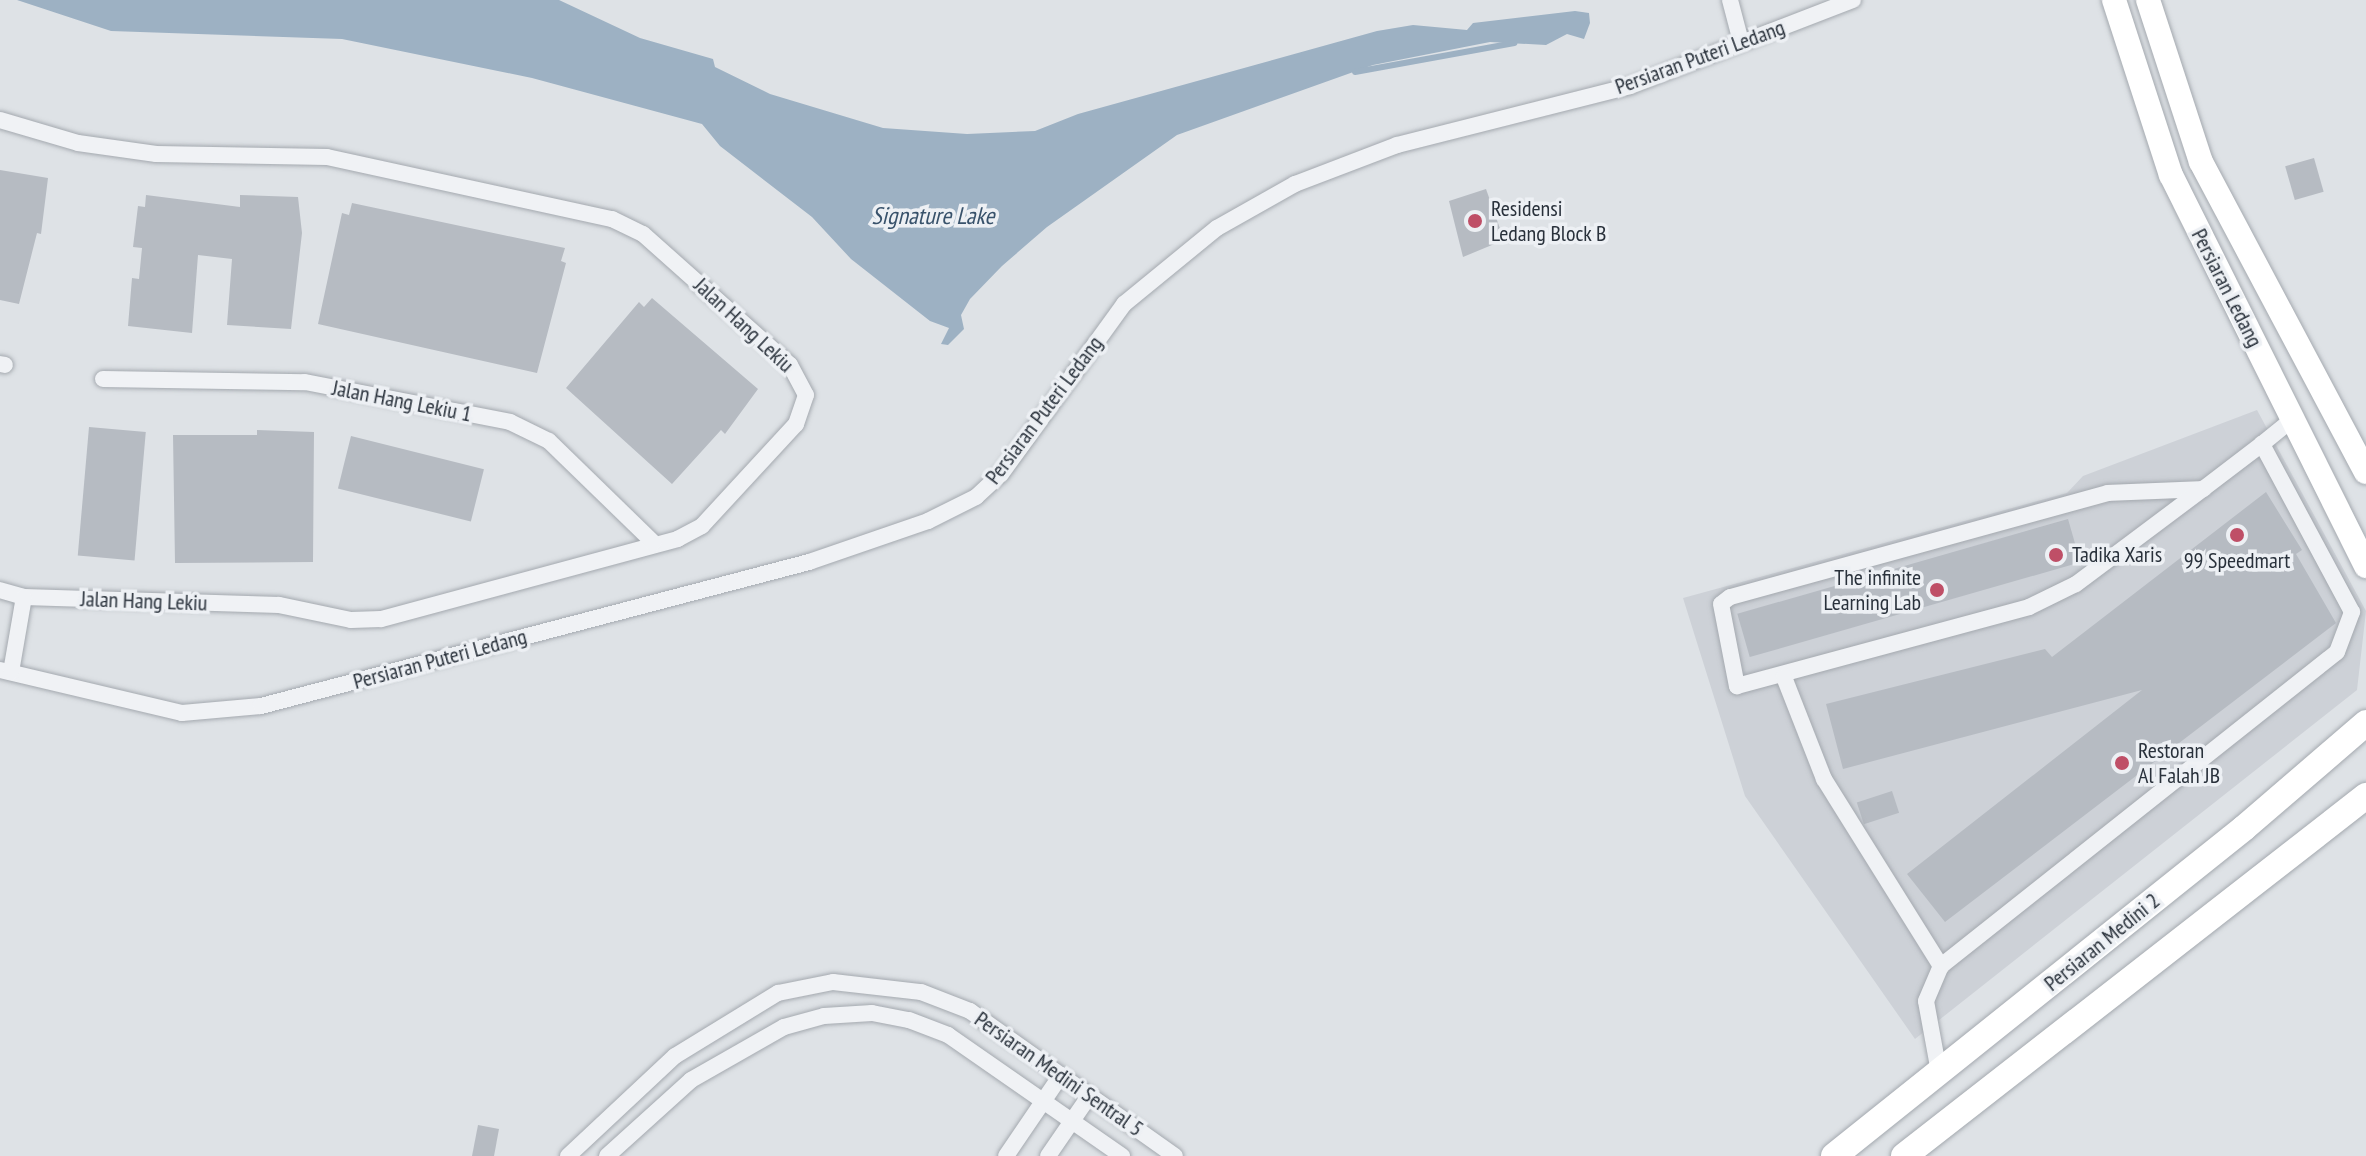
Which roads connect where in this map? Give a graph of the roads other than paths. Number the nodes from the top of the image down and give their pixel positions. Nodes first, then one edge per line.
1 (1730, 0) edge
2 (1853, 0) edge
3 (2114, 0) edge
4 (2148, 0) edge
5 (1741, 42) junction
6 (0, 120) edge
7 (103, 379) dead end
8 (2294, 418) junction
9 (2262, 444) junction
10 (2366, 472) edge
11 (2203, 489) junction
12 (654, 543) junction
13 (2366, 566) edge
14 (0, 590) edge
15 (24, 597) junction
16 (6, 671) edge
17 (1784, 677) junction
18 (2366, 706) edge
19 (2366, 723) edge
20 (2334, 751) junction
21 (2366, 796) edge
22 (1941, 966) junction
23 (1939, 1072) junction
24 (1061, 1075) junction
25 (1090, 1095) junction
26 (1043, 1101) junction
27 (1073, 1121) junction
28 (568, 1156) edge
29 (607, 1156) edge
30 (1006, 1156) edge
31 (1048, 1156) edge
32 (1122, 1156) edge
33 (1175, 1156) edge
34 (1834, 1156) edge
35 (1904, 1156) edge

1 - 5 street
2 - 5 street, Persiaran Puteri Ledang
3 - 8 street, Persiaran Ledang
4 - 10 street, Persiaran Ledang
5 - 16 street, Persiaran Puteri Ledang
6 - 12 street, Jalan Hang Lekiu
7 - 12 street, Jalan Hang Lekiu 1
8 - 9 street
8 - 13 street, Persiaran Ledang
9 - 11 street
9 - 22 street
11 - 17 street
11 - 17 street
12 - 15 street, Jalan Hang Lekiu
14 - 15 street, Jalan Hang Lekiu
15 - 16 street
17 - 22 street
18 - 20 main road
19 - 20 main road, Persiaran Medini 2
20 - 23 main road, Persiaran Medini 2
21 - 35 main road, Persiaran Medini 2
22 - 23 street
23 - 34 main road, Persiaran Medini 2
24 - 25 street, Persiaran Medini Sentral 5
24 - 26 street
24 - 28 street, Persiaran Medini Sentral 5
25 - 27 street
25 - 33 street, Persiaran Medini Sentral 5
26 - 27 street, Persiaran Medini Sentral 5
26 - 29 street, Persiaran Medini Sentral 5
26 - 30 street
27 - 31 street
27 - 32 street, Persiaran Medini Sentral 5

